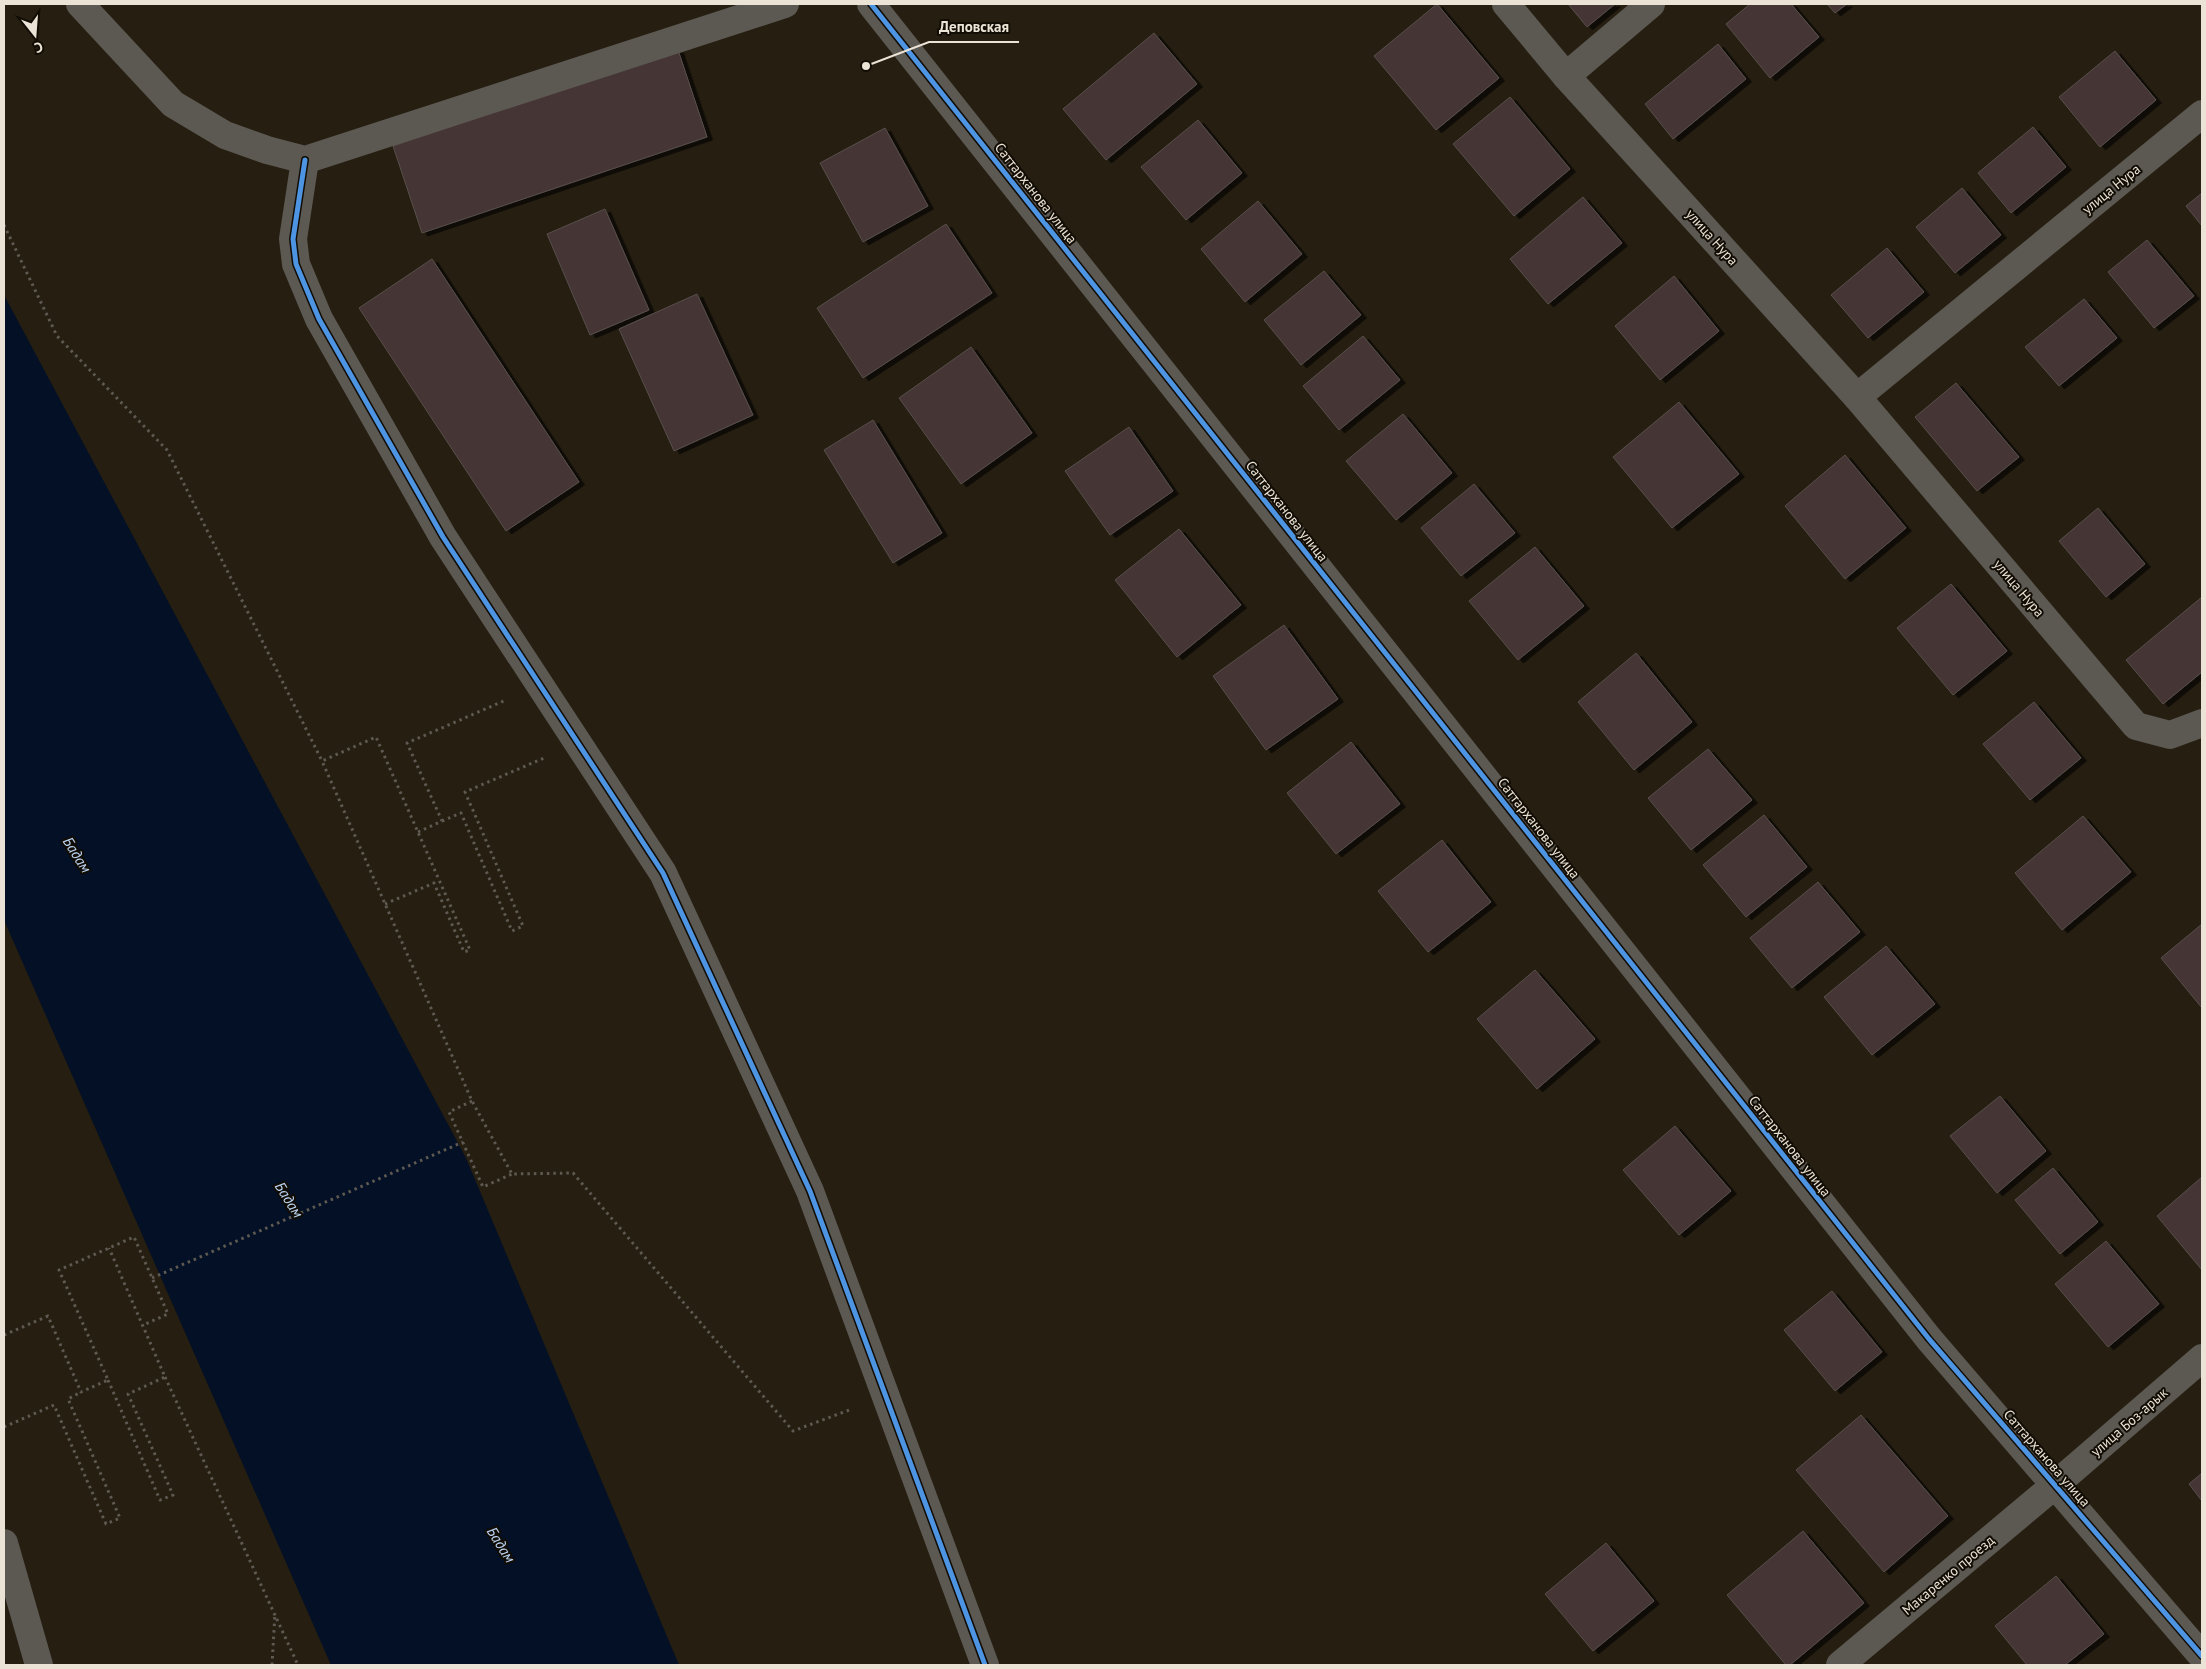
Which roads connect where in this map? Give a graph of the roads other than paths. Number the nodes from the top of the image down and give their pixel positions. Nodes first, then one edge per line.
1 (80, 4) edge
2 (785, 4) edge
3 (871, 4) edge
4 (1506, 4) edge
5 (1651, 4) edge
6 (1566, 76) junction
7 (2202, 114) edge
8 (305, 160) junction
9 (1857, 397) junction
10 (2202, 722) edge
11 (2202, 1358) edge
12 (2056, 1485) junction
13 (4, 1544) edge
14 (2202, 1656) edge
15 (39, 1665) edge
16 (985, 1665) edge
17 (1840, 1665) edge

1 - 8 street
2 - 8 street
3 - 12 street, Саттарханова улица
4 - 6 street, улица Нура
5 - 6 street
6 - 9 street, улица Нура
7 - 9 street, улица Нура
8 - 16 street
9 - 10 street, улица Нура
11 - 12 street, улица Боз-арык
12 - 14 street, Саттарханова улица
12 - 17 street, Макаренко проезд
13 - 15 street

